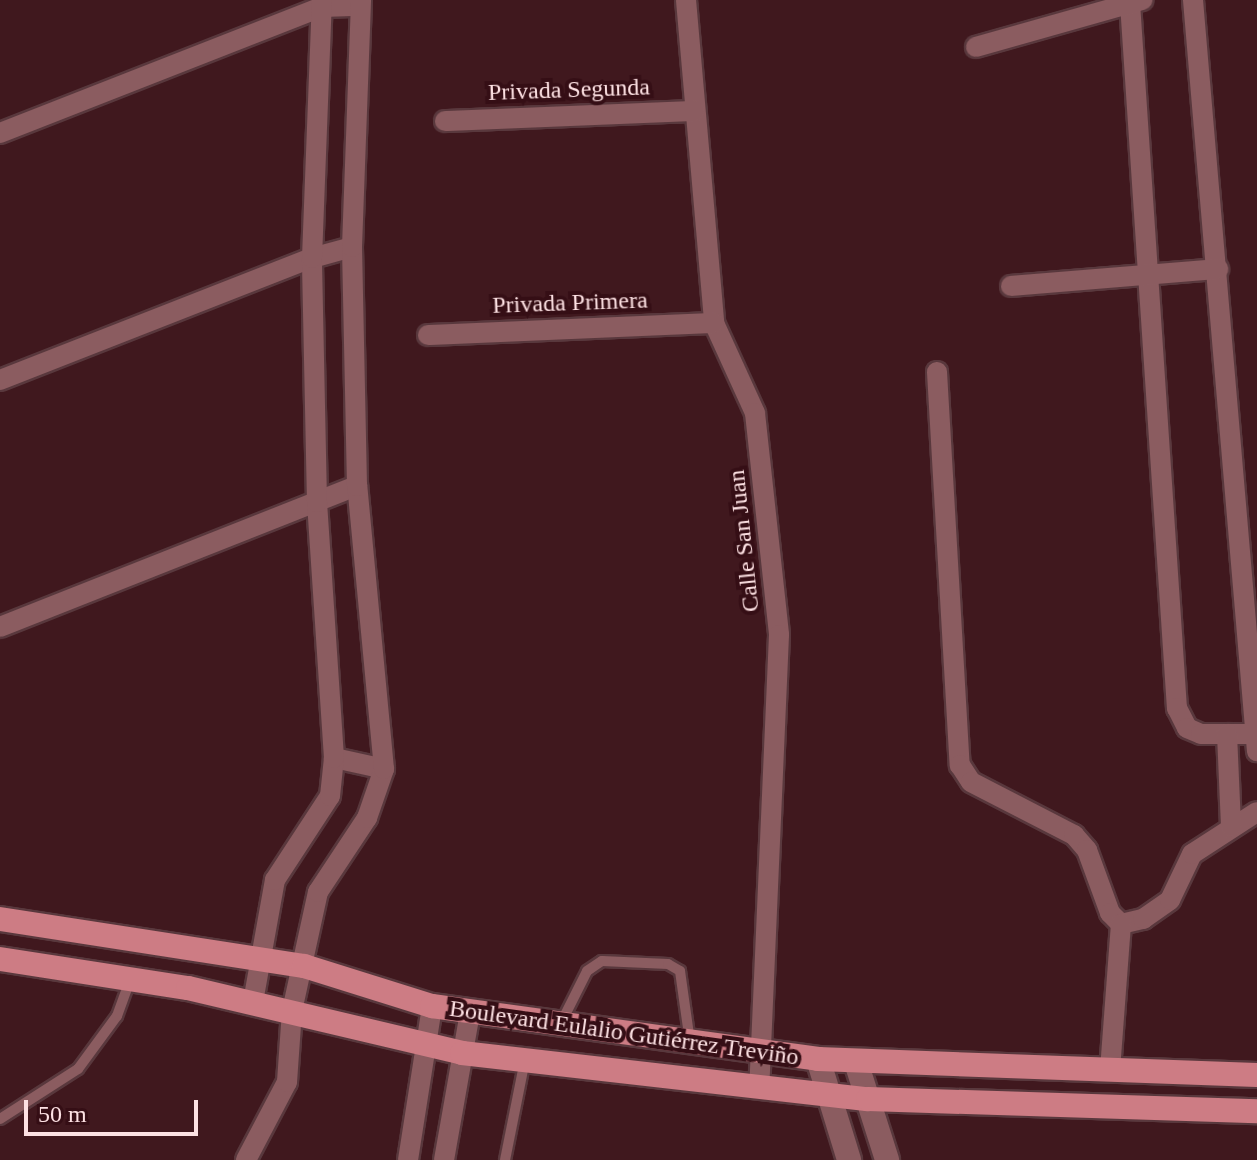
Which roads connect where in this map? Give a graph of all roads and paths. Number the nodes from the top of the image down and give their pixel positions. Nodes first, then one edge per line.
1 (686, 0) edge
2 (1193, 0) edge
3 (1136, 2) edge
4 (322, 3) edge
5 (360, 3) edge
6 (976, 47) dead end
7 (695, 111) junction
8 (445, 121) dead end
9 (0, 133) edge
10 (352, 247) junction
11 (312, 258) junction
12 (1218, 269) junction
13 (1148, 274) junction
14 (1011, 286) dead end
15 (714, 323) junction
16 (428, 335) dead end
17 (937, 372) dead end
18 (0, 380) edge
19 (357, 486) junction
20 (317, 502) junction
21 (0, 627) edge
22 (1227, 734) junction
23 (1256, 742) edge
24 (334, 758) junction
25 (384, 769) junction
26 (1257, 812) edge
27 (1231, 827) junction
28 (0, 919) edge
29 (1121, 924) junction
30 (0, 959) edge
31 (261, 959) junction
32 (304, 966) junction
33 (130, 980) junction
34 (253, 1002) junction
35 (432, 1006) junction
36 (292, 1011) junction
37 (470, 1012) junction
38 (560, 1025) junction
39 (690, 1043) junction
40 (427, 1046) junction
41 (761, 1051) junction
42 (462, 1053) junction
43 (818, 1059) junction
44 (525, 1060) junction
45 (856, 1062) junction
46 (1110, 1070) junction
47 (1257, 1075) edge
48 (759, 1088) junction
49 (828, 1096) junction
50 (868, 1099) junction
51 (1257, 1111) edge
52 (0, 1119) edge
53 (246, 1160) edge
54 (408, 1160) edge
55 (444, 1160) edge
56 (505, 1160) edge
57 (849, 1160) edge
58 (887, 1160) edge

1 - 7 street, Calle San Juan
2 - 12 street
3 - 6 street
3 - 13 street
4 - 5 street
4 - 9 street
4 - 11 street
5 - 10 street
7 - 8 street, Privada Segunda
7 - 15 street, Calle San Juan
10 - 11 street
10 - 19 street
11 - 18 street
11 - 20 street
12 - 13 street
12 - 23 street
13 - 14 street
13 - 22 street
15 - 16 street, Privada Primera
15 - 41 street, Calle San Juan
17 - 29 street
19 - 20 street
19 - 25 street
20 - 21 street
20 - 24 street
22 - 23 street
22 - 27 street
24 - 25 street
24 - 31 street
25 - 32 street
26 - 27 street
27 - 29 street
28 - 31 main road, Boulevard Eulalio Gutiérrez Treviño
29 - 46 street
30 - 33 main road, Boulevard Eulalio Gutiérrez Treviño
31 - 32 main road, Boulevard Eulalio Gutiérrez Treviño
31 - 34 street
32 - 35 main road, Boulevard Eulalio Gutiérrez Treviño
32 - 36 street
33 - 34 main road, Boulevard Eulalio Gutiérrez Treviño
33 - 52 lane
34 - 36 main road, Boulevard Eulalio Gutiérrez Treviño
35 - 37 main road, Boulevard Eulalio Gutiérrez Treviño
35 - 40 street
36 - 40 main road, Boulevard Eulalio Gutiérrez Treviño
36 - 53 street
37 - 38 main road, Boulevard Eulalio Gutiérrez Treviño
37 - 42 street
38 - 39 main road, Boulevard Eulalio Gutiérrez Treviño
38 - 39 lane
39 - 41 main road, Boulevard Eulalio Gutiérrez Treviño
40 - 42 main road, Boulevard Eulalio Gutiérrez Treviño
40 - 54 street
41 - 43 main road, Boulevard Eulalio Gutiérrez Treviño
41 - 48 street, Calle San Juan
42 - 44 main road, Boulevard Eulalio Gutiérrez Treviño
42 - 55 street
43 - 45 main road, Boulevard Eulalio Gutiérrez Treviño
43 - 49 street
44 - 48 main road, Boulevard Eulalio Gutiérrez Treviño
44 - 56 lane
45 - 46 main road, Boulevard Eulalio Gutiérrez Treviño
45 - 50 street
46 - 47 main road, Boulevard Eulalio Gutiérrez Treviño
48 - 49 main road, Boulevard Eulalio Gutiérrez Treviño
49 - 50 main road, Boulevard Eulalio Gutiérrez Treviño
49 - 57 street
50 - 51 main road, Boulevard Eulalio Gutiérrez Treviño
50 - 58 street

